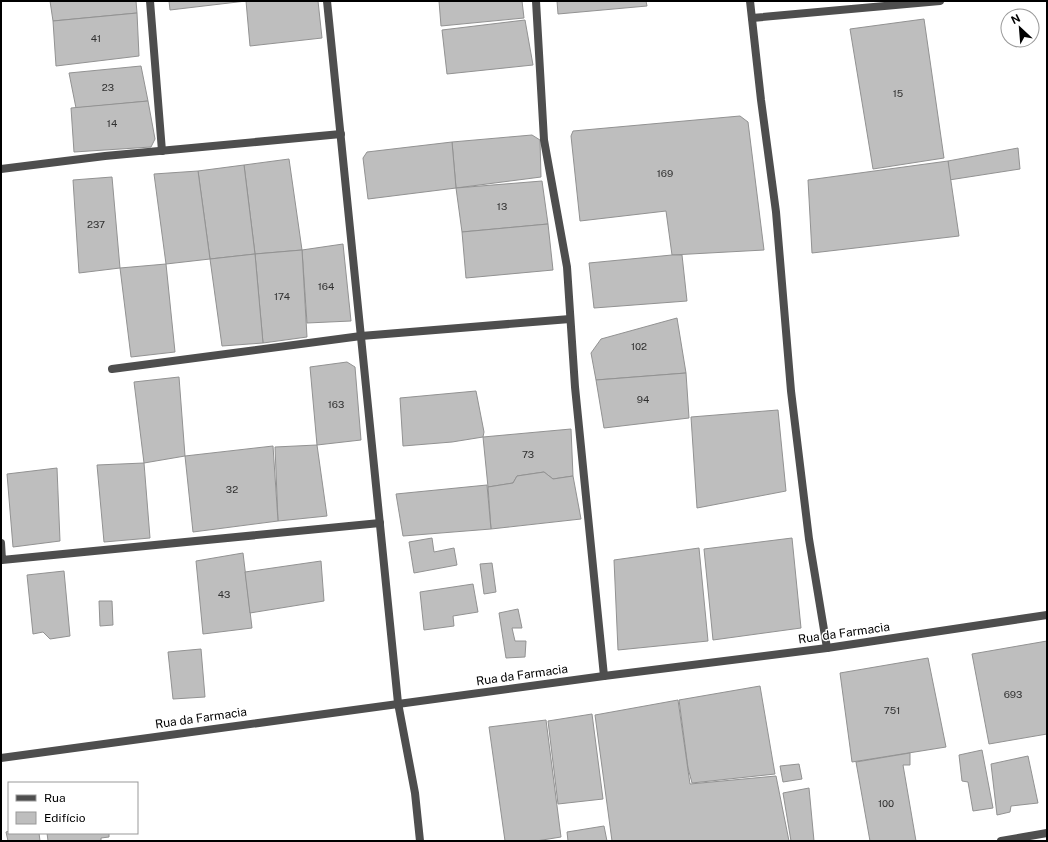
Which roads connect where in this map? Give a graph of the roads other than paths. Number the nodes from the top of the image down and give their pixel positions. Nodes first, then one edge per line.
1 (150, 1) edge
2 (327, 1) edge
3 (536, 1) edge
4 (750, 1) edge
5 (940, 1) edge
6 (752, 18) junction
7 (341, 134) junction
8 (162, 151) junction
9 (1, 169) edge
10 (570, 319) junction
11 (362, 336) junction
12 (112, 369) dead end
13 (380, 523) junction
14 (1, 543) edge
15 (1047, 615) edge
16 (827, 648) junction
17 (604, 676) junction
18 (398, 703) junction
19 (1, 758) edge
20 (1047, 832) edge
21 (420, 841) edge
22 (1001, 841) edge

1 - 8 street
2 - 7 street
3 - 10 street
4 - 6 street
5 - 6 street
6 - 16 street
7 - 8 street
7 - 11 street
8 - 9 street
10 - 11 street
10 - 17 street
11 - 12 street
11 - 13 street
13 - 14 street
13 - 18 street
15 - 16 street, Rua da Farmacia
16 - 17 street, Rua da Farmacia
17 - 18 street, Rua da Farmacia
18 - 19 street, Rua da Farmacia
18 - 21 street
20 - 22 street

